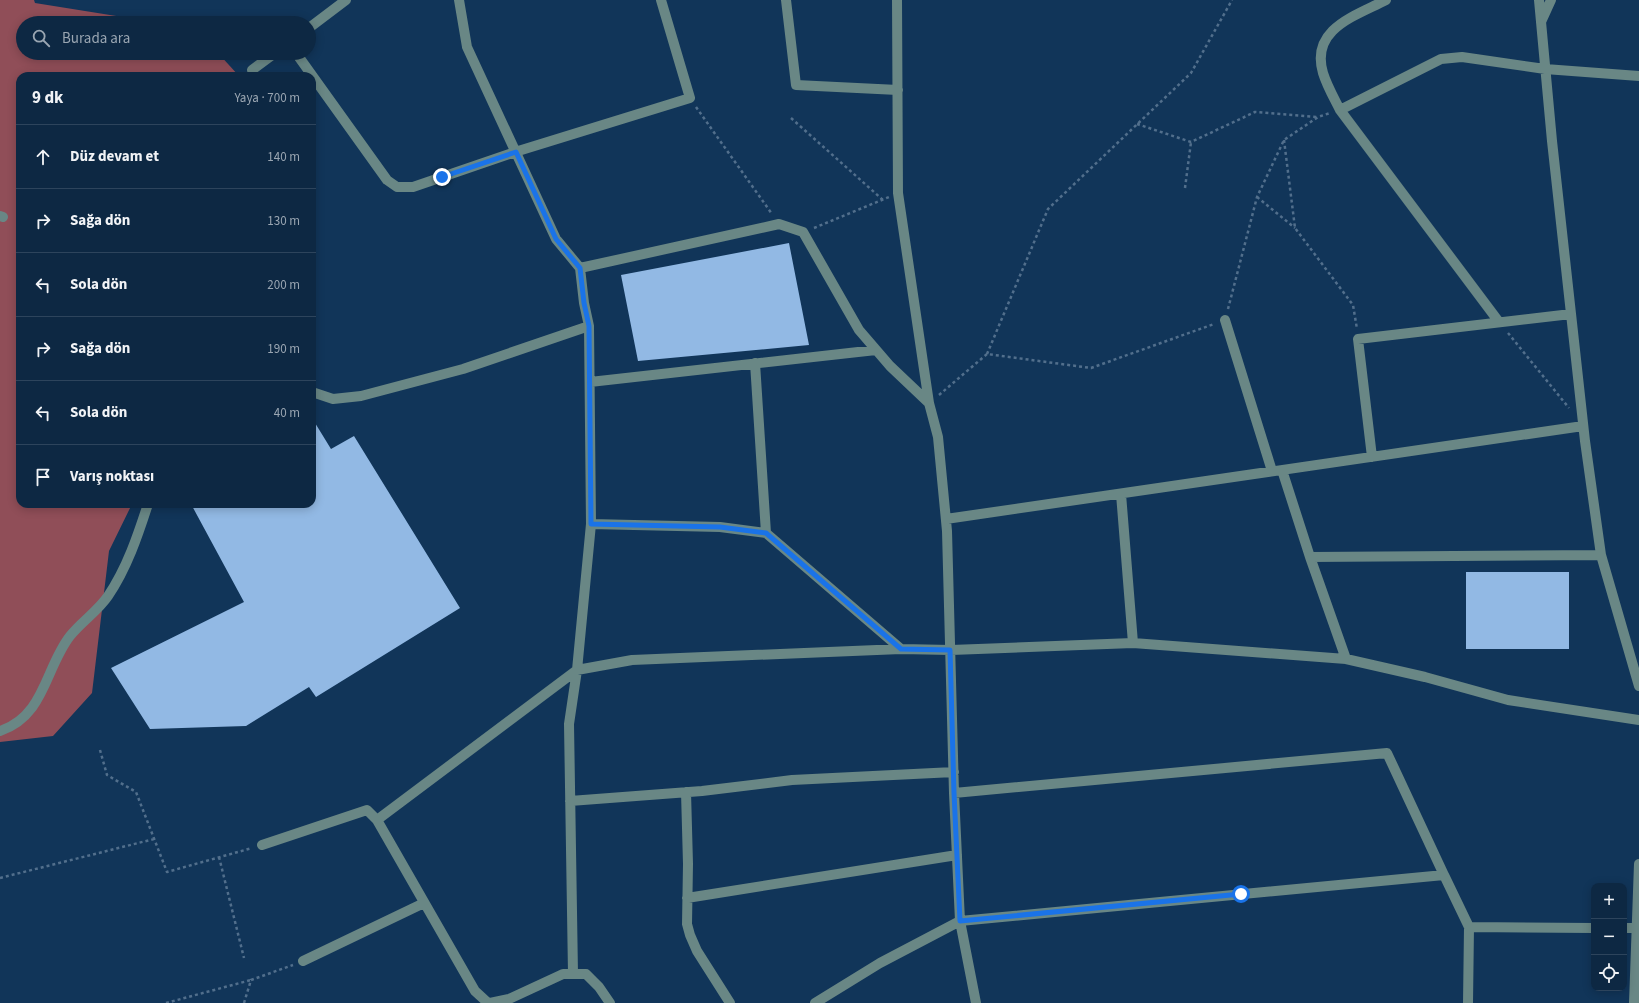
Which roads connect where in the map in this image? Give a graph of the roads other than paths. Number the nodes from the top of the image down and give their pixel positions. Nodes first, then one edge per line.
1 (346, 0) edge
2 (459, 0) edge
3 (661, 0) edge
4 (786, 0) edge
5 (897, 0) edge
6 (1386, 0) edge
7 (1539, 0) edge
8 (1551, 0) edge
9 (316, 23) edge
10 (1541, 23) junction
11 (266, 60) edge
12 (301, 60) edge
13 (1545, 69) junction
14 (252, 70) dead end
15 (310, 72) edge
16 (1639, 76) edge
17 (316, 81) edge
18 (898, 90) junction
19 (1340, 110) junction
20 (516, 152) junction
21 (580, 268) junction
22 (1571, 314) junction
23 (1225, 320) road end
24 (1499, 322) junction
25 (589, 326) junction
26 (876, 350) junction
27 (755, 363) junction
28 (590, 382) junction
29 (316, 393) edge
30 (929, 403) junction
31 (1584, 426) junction
32 (1372, 457) junction
33 (1277, 471) junction
34 (1121, 494) junction
35 (147, 508) edge
36 (946, 519) junction
37 (591, 524) junction
38 (766, 533) junction
39 (1601, 555) junction
40 (1310, 557) junction
41 (1133, 643) junction
42 (901, 649) junction
43 (950, 650) junction
44 (1346, 659) junction
45 (577, 670) junction
46 (1639, 686) edge
47 (1639, 720) edge
48 (0, 731) edge
49 (954, 772) junction
50 (686, 792) junction
51 (954, 793) junction
52 (570, 801) junction
53 (377, 820) junction
54 (262, 845) road end
55 (957, 854) junction
56 (1639, 864) edge
57 (1444, 875) junction
58 (687, 898) junction
59 (424, 903) junction
60 (960, 921) junction
61 (1469, 927) junction
62 (1591, 928) edge
63 (1637, 928) edge
64 (303, 961) road end
65 (573, 974) junction
66 (489, 1003) edge
67 (610, 1003) edge
68 (730, 1003) edge
69 (815, 1003) edge
70 (976, 1003) edge
71 (1468, 1003) edge
72 (1634, 1003) edge

1 - 9 street
2 - 20 street
3 - 20 street
4 - 18 street
5 - 18 street
6 - 19 street
7 - 10 street
8 - 10 street
10 - 13 street
11 - 14 street
12 - 15 street
13 - 16 street
13 - 19 street
13 - 22 street
17 - 20 street
18 - 30 street
19 - 24 street
20 - 21 street
21 - 25 street
21 - 26 street
22 - 24 street
22 - 31 street
23 - 33 street
24 - 32 street
25 - 28 street
25 - 29 street
26 - 27 street
26 - 30 street
27 - 28 street
27 - 38 street
28 - 37 street
30 - 36 street
31 - 32 street
31 - 39 street
32 - 33 street
33 - 34 street
33 - 40 street
34 - 36 street
34 - 41 street
35 - 48 street
36 - 43 street
37 - 38 street
37 - 45 street
38 - 42 street
39 - 40 street
39 - 46 street
40 - 44 street
41 - 43 street
41 - 44 street
42 - 43 street
42 - 45 street
43 - 49 street
44 - 47 street
45 - 52 street
45 - 53 street
49 - 50 street
49 - 51 street
50 - 52 street
50 - 58 street
51 - 55 street
51 - 57 street
52 - 65 street
53 - 54 street
53 - 59 street
55 - 58 street
55 - 60 street
56 - 63 street
57 - 60 street
57 - 61 street
58 - 68 street
59 - 64 street
59 - 66 street
60 - 69 street
60 - 70 street
61 - 62 street
61 - 71 street
63 - 72 street
65 - 66 street
65 - 67 street

